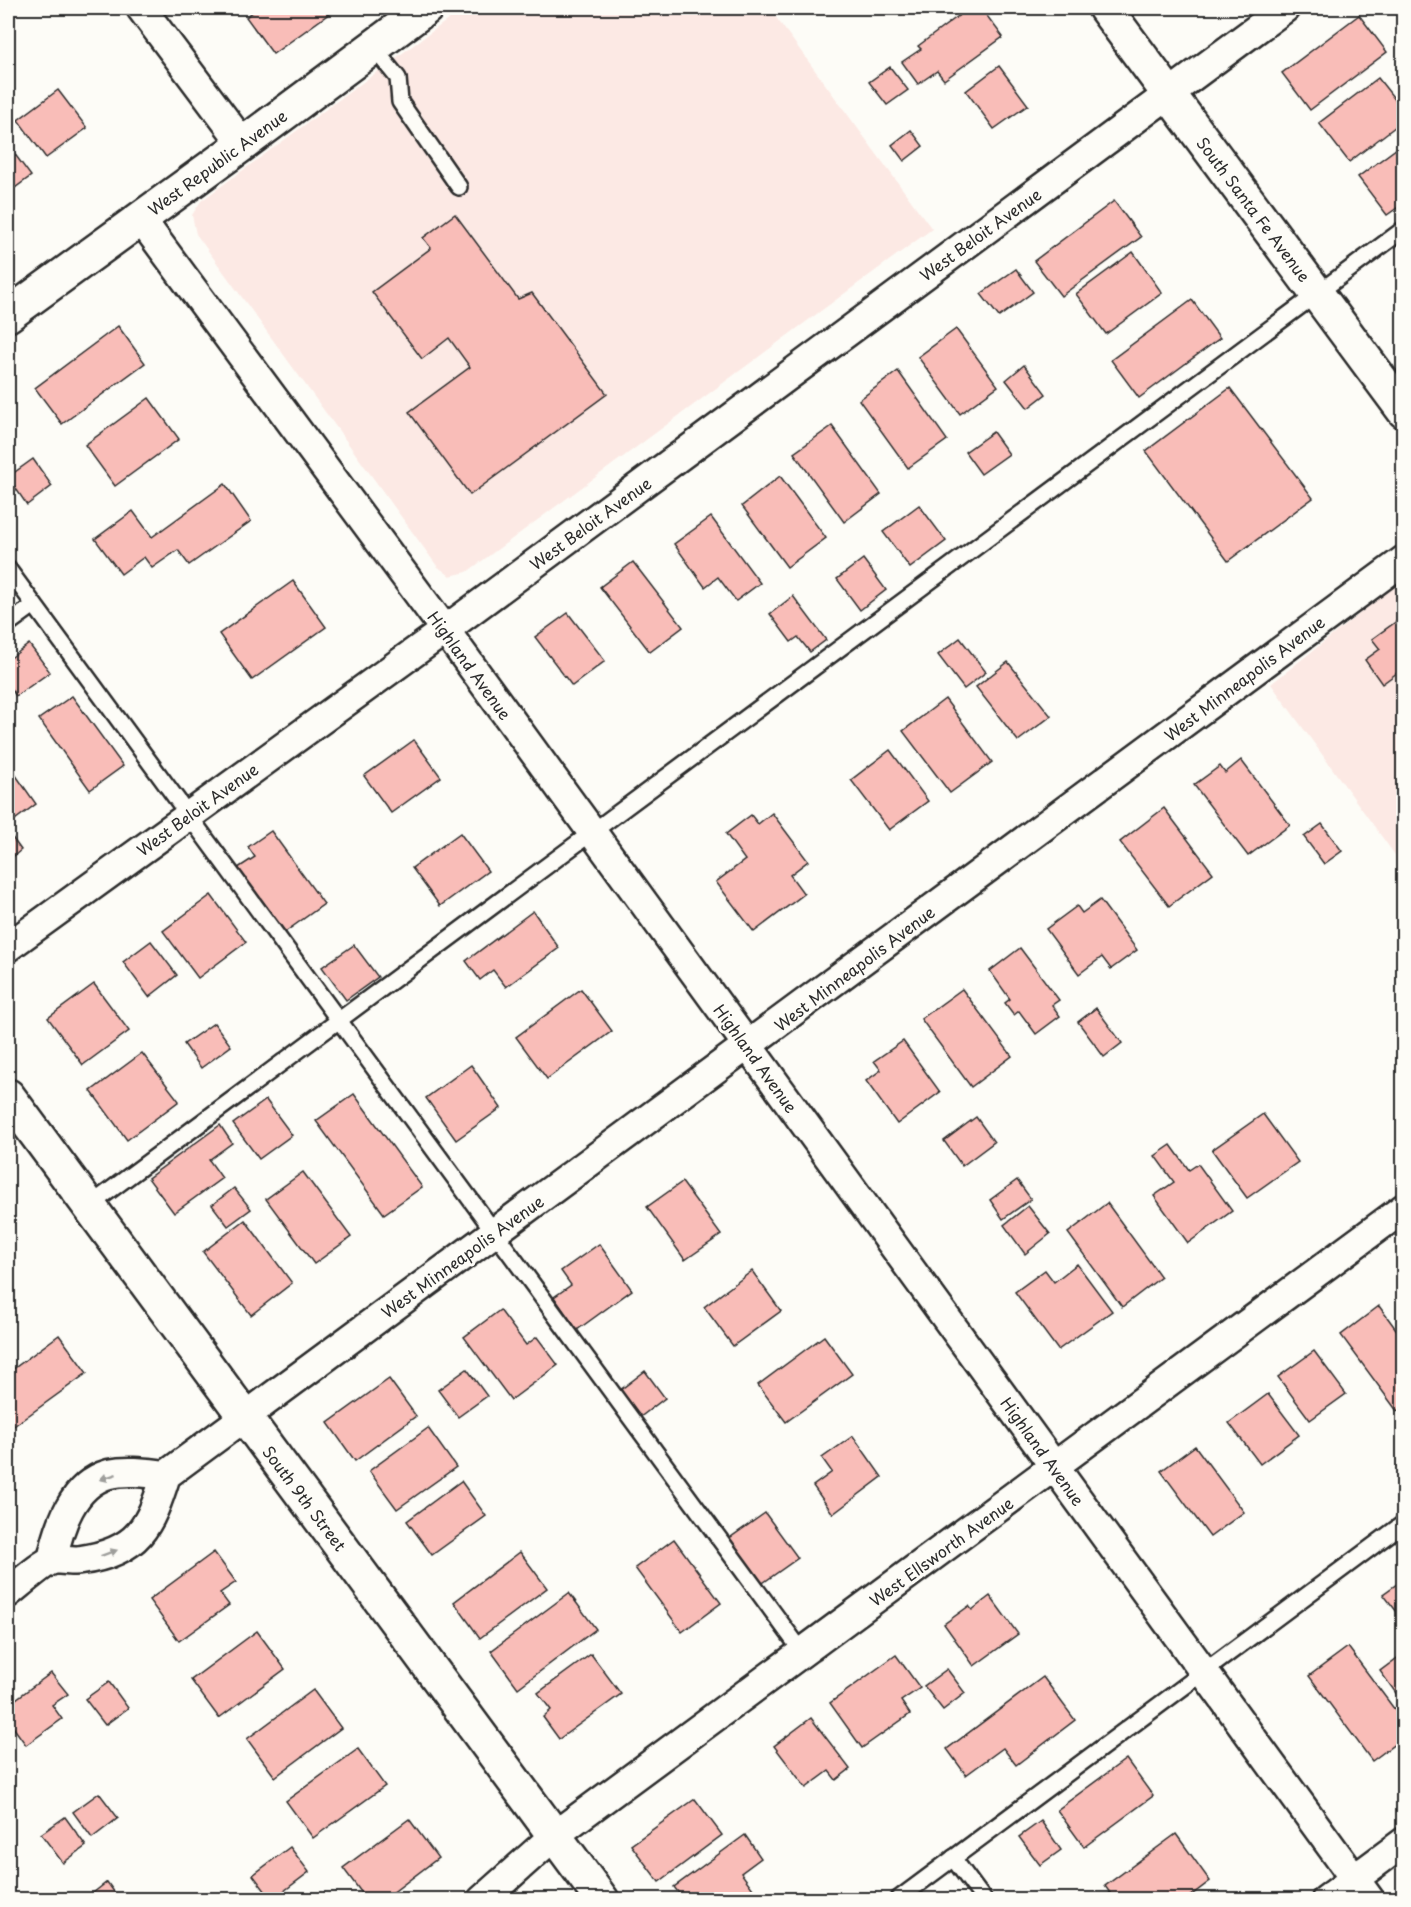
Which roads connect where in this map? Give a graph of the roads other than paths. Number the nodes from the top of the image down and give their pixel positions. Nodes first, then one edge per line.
1 (141, 8) edge
2 (426, 8) edge
3 (1105, 8) edge
4 (1285, 8) edge
5 (373, 47) junction
6 (1169, 94) junction
7 (243, 144) junction
8 (459, 188) dead end
9 (140, 218) junction
10 (1404, 229) edge
11 (1317, 294) junction
12 (8, 315) edge
13 (1404, 411) edge
14 (1404, 560) edge
15 (8, 569) edge
16 (34, 605) junction
17 (8, 624) edge
18 (445, 630) junction
19 (189, 816) junction
20 (592, 832) junction
21 (8, 947) edge
22 (339, 1020) junction
23 (748, 1046) junction
24 (8, 1096) edge
25 (89, 1206) junction
26 (1404, 1208) edge
27 (494, 1232) junction
28 (244, 1416) junction
29 (1055, 1467) junction
30 (166, 1475) junction
31 (1404, 1524) edge
32 (52, 1560) junction
33 (8, 1593) edge
34 (803, 1653) junction
35 (1204, 1672) junction
36 (555, 1835) junction
37 (1404, 1842) edge
38 (953, 1858) junction
39 (1362, 1889) edge
40 (482, 1899) edge
41 (602, 1899) edge
42 (897, 1899) edge
43 (984, 1899) edge
44 (1326, 1899) edge

1 - 7 street
2 - 5 main road, West Republic Avenue
3 - 6 main road, South Santa Fe Avenue
4 - 6 street, West Beloit Avenue
5 - 7 main road, West Republic Avenue
5 - 8 lane
6 - 11 main road, South Santa Fe Avenue
6 - 18 street, West Beloit Avenue
7 - 9 main road, West Republic Avenue
9 - 12 main road, West Republic Avenue
9 - 18 street, Highland Avenue
10 - 11 lane
11 - 13 main road, South Santa Fe Avenue
11 - 20 lane
14 - 23 street, West Minneapolis Avenue
15 - 16 lane
16 - 17 lane
16 - 19 lane
18 - 19 street, West Beloit Avenue
18 - 20 street, Highland Avenue
19 - 21 street, West Beloit Avenue
19 - 22 lane
20 - 22 lane
20 - 23 street, Highland Avenue
22 - 25 lane
22 - 27 lane
23 - 27 street, West Minneapolis Avenue
23 - 29 street, Highland Avenue
24 - 25 main road, South 9th Street
25 - 28 main road, South 9th Street
26 - 29 street, West Ellsworth Avenue
27 - 28 street, West Minneapolis Avenue
27 - 34 lane
28 - 30 street, West Minneapolis Avenue
28 - 36 main road, South 9th Street
29 - 34 street, West Ellsworth Avenue
29 - 35 street, Highland Avenue
32 -> 30 street
30 -> 32 street
31 - 35 lane
32 - 33 street
34 - 36 street, West Ellsworth Avenue
35 - 38 lane
35 - 39 street, Highland Avenue
36 - 40 street, West Ellsworth Avenue
36 - 41 main road, South 9th Street
37 - 39 street
38 - 42 lane
38 - 43 lane
39 - 44 street

